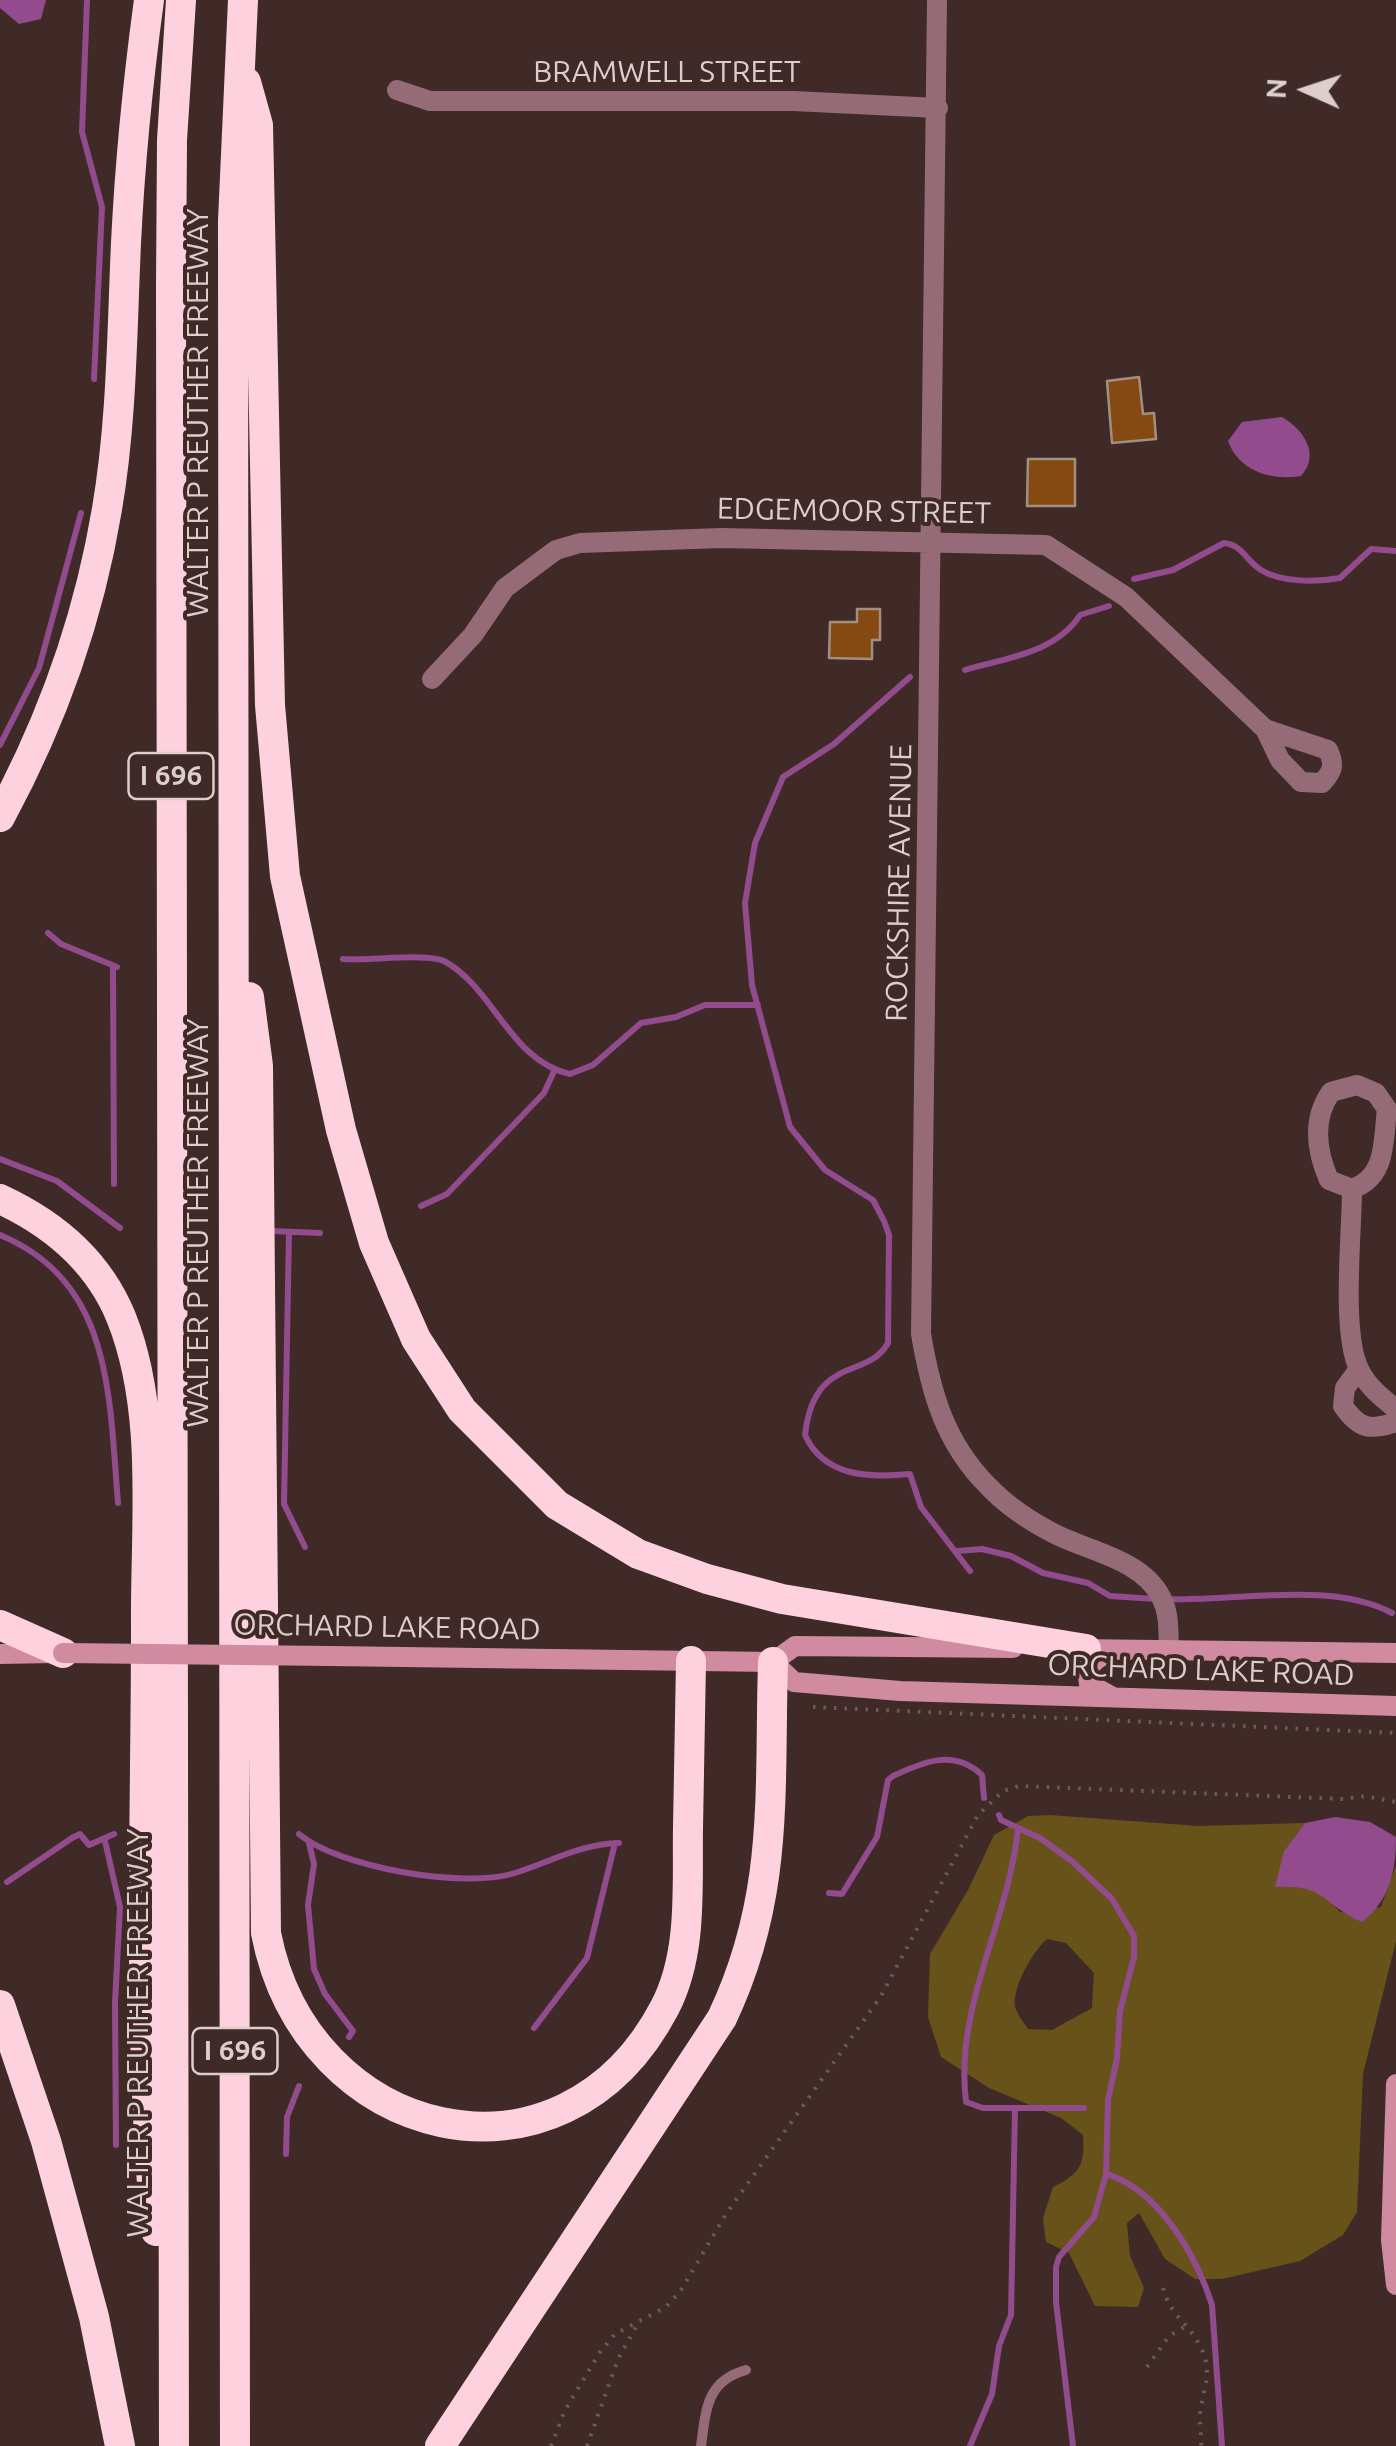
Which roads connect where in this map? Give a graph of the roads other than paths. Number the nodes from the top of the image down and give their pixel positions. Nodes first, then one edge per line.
1 (149, 0) edge
2 (180, 0) edge
3 (243, 0) edge
4 (936, 0) edge
5 (238, 54) junction
6 (397, 90) dead end
7 (938, 108) junction
8 (934, 540) junction
9 (432, 679) dead end
10 (1265, 729) dead end
11 (0, 817) edge
12 (233, 886) junction
13 (1352, 1189) junction
14 (0, 1198) edge
15 (1359, 1369) junction
16 (1396, 1409) edge
17 (1396, 1422) edge
18 (0, 1625) edge
19 (1101, 1649) junction
20 (1168, 1650) junction
21 (63, 1653) junction
22 (1396, 1653) edge
23 (0, 1654) edge
24 (691, 1661) junction
25 (773, 1662) junction
26 (1115, 1698) junction
27 (1396, 1706) edge
28 (0, 2005) edge
29 (1396, 2084) edge
30 (1396, 2285) edge
31 (746, 2370) dead end
32 (174, 2434) edge
33 (120, 2446) edge
34 (235, 2446) edge
35 (440, 2446) edge
36 (700, 2446) edge

1 - 11 highway
2 - 32 highway, WALTER P REUTHER FREEWAY / I 696
3 - 5 highway, WALTER P REUTHER FREEWAY / I 696
4 - 7 street, ROCKSHIRE AVENUE
5 - 12 highway, WALTER P REUTHER FREEWAY / I 696
5 - 19 highway
6 - 7 street, BRAMWELL STREET
7 - 8 street, ROCKSHIRE AVENUE
8 - 9 street, EDGEMOOR STREET
8 - 10 street, EDGEMOOR STREET
8 - 20 street, ROCKSHIRE AVENUE
12 - 24 highway
12 - 34 highway, WALTER P REUTHER FREEWAY / I 696
13 - 13 street
13 - 15 street
14 - 32 highway
15 - 16 street
15 - 17 street
18 - 21 highway
19 - 20 main road, ORCHARD LAKE ROAD
19 - 25 main road, ORCHARD LAKE ROAD
19 - 26 main road
20 - 22 main road, ORCHARD LAKE ROAD
21 - 23 main road, ORCHARD LAKE ROAD
21 - 24 main road, ORCHARD LAKE ROAD, bridge
24 - 25 main road, ORCHARD LAKE ROAD
25 - 26 main road, ORCHARD LAKE ROAD
25 - 35 highway
26 - 27 main road, ORCHARD LAKE ROAD
28 - 33 highway
29 - 30 main road
31 - 36 lane

